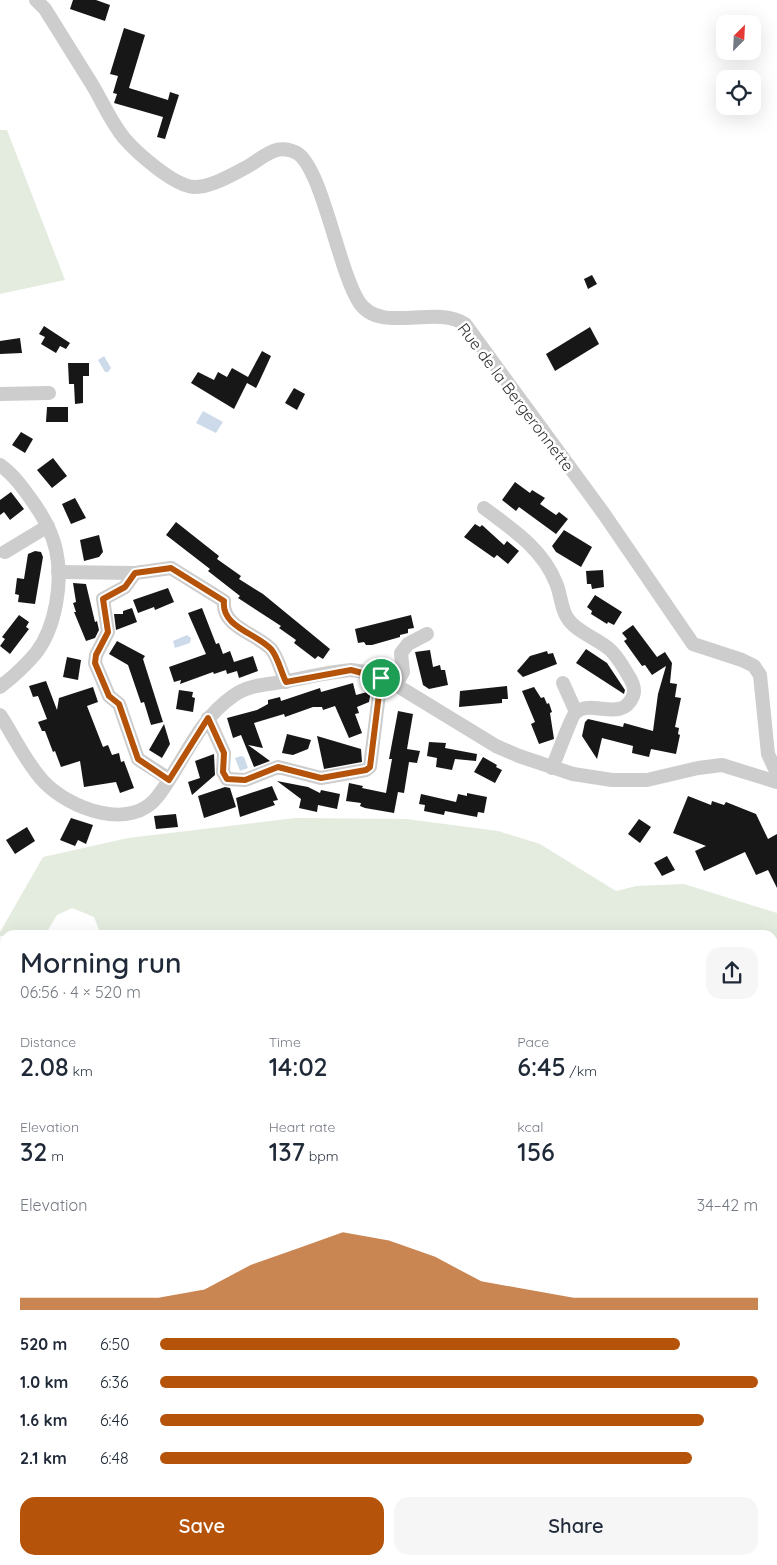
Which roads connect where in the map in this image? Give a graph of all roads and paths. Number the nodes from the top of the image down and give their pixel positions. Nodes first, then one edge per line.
1 (36, 0) edge
2 (49, 393) dead end
3 (0, 394) edge
4 (0, 465) edge
5 (484, 508) dead end
6 (48, 526) junction
7 (6, 552) dead end
8 (58, 572) junction
9 (135, 573) junction
10 (427, 634) dead end
11 (381, 678) junction
12 (286, 682) junction
13 (563, 683) dead end
14 (396, 685) junction
15 (0, 687) edge
16 (576, 712) junction
17 (0, 715) edge
18 (208, 718) junction
19 (768, 754) junction
20 (552, 768) junction
21 (769, 778) edge
22 (169, 780) junction
23 (777, 791) edge

1 - 19 street, Rue de la Bergeronnette
2 - 3 street
4 - 6 street
5 - 16 street
6 - 7 street
6 - 8 street
8 - 9 street
8 - 15 street
9 - 12 street
9 - 22 street
10 - 14 street
11 - 12 street
11 - 14 street
11 - 18 street
12 - 18 street
13 - 16 street
14 - 20 street
16 - 20 street
17 - 22 street
18 - 22 street
19 - 21 street
19 - 21 street, Rue de la Bergeronnette
20 - 21 street
21 - 23 street

